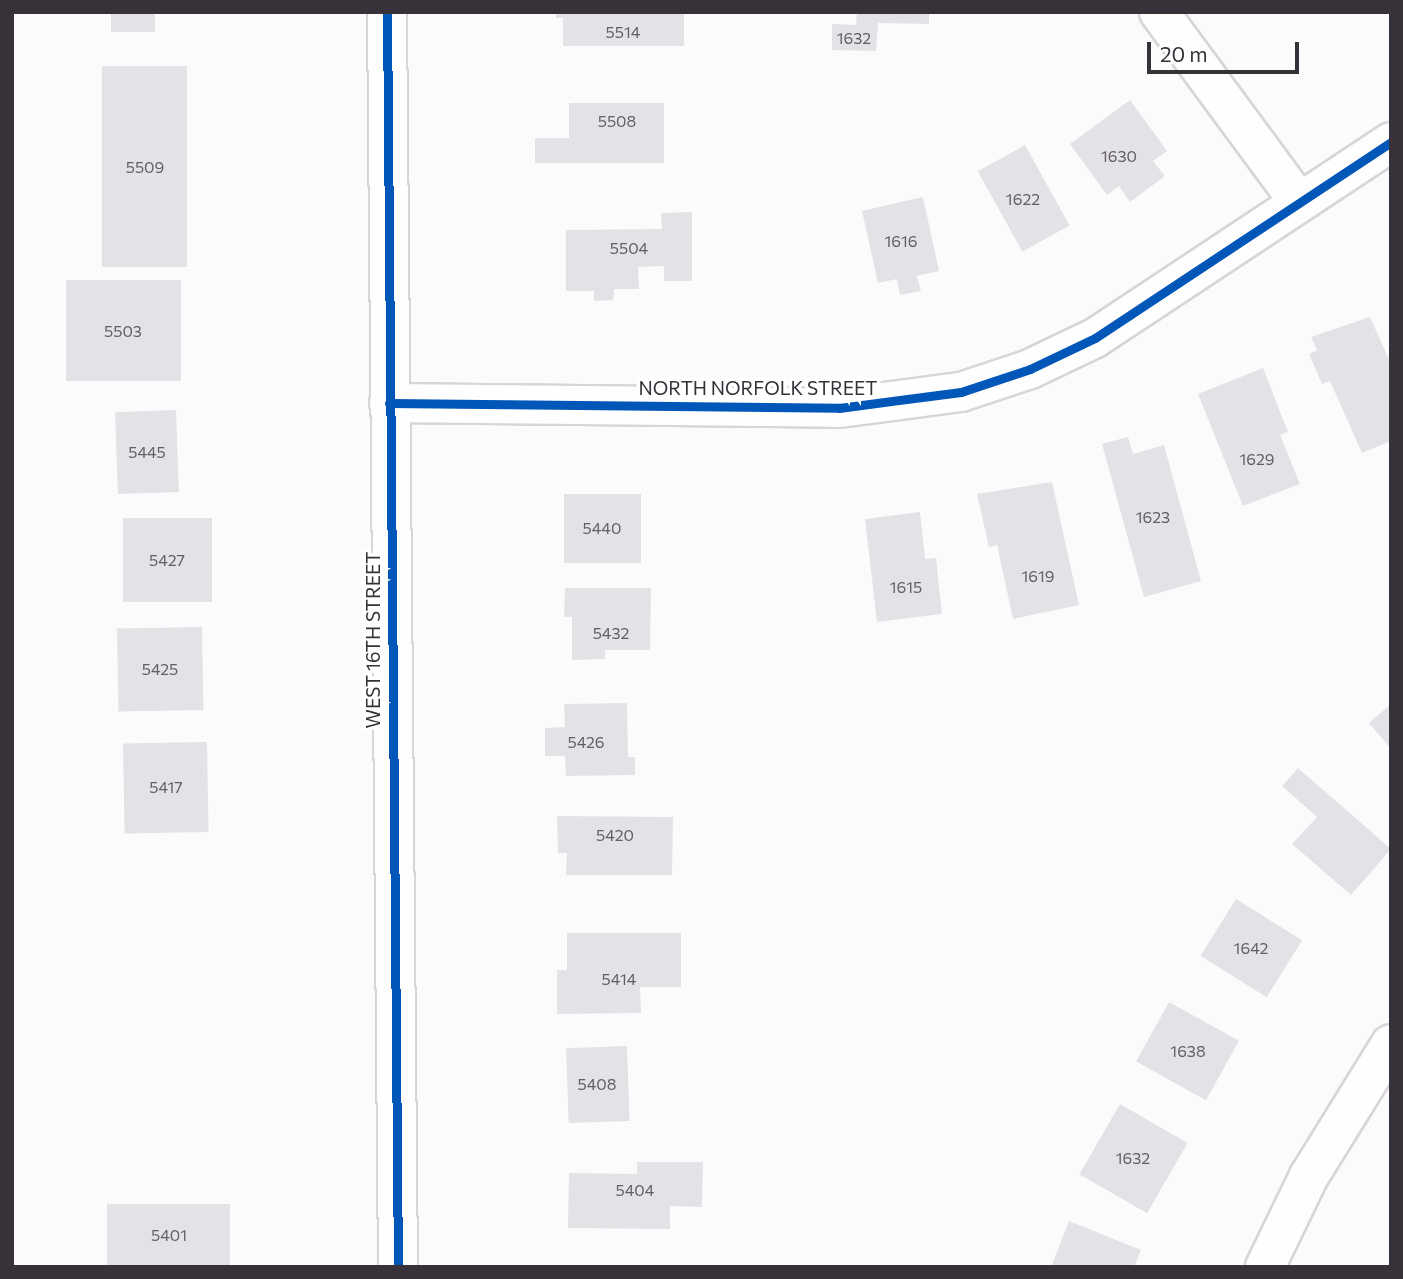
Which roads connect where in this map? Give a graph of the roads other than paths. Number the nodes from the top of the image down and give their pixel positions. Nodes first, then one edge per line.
1 (387, 12) edge
2 (1159, 12) edge
3 (1391, 142) edge
4 (1300, 202) junction
5 (389, 403) junction
6 (1391, 1044) edge
7 (398, 1267) edge
8 (1265, 1267) edge

1 - 5 street, WEST 16TH STREET
2 - 4 street
3 - 4 street, NORTH NORFOLK STREET
4 - 5 street, NORTH NORFOLK STREET
5 - 7 street, WEST 16TH STREET
6 - 8 street

